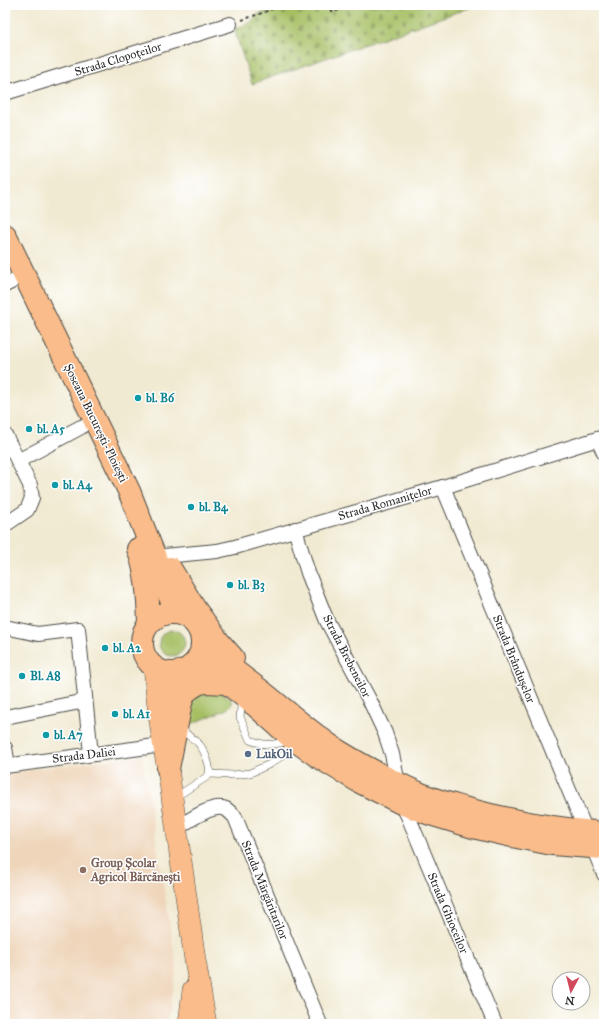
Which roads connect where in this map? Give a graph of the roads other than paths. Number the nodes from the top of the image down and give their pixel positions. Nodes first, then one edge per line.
1 (230, 24) road end
2 (5, 93) edge
3 (5, 235) edge
4 (7, 278) edge
5 (81, 427) junction
6 (5, 435) edge
7 (601, 438) edge
8 (604, 453) edge
9 (18, 461) junction
10 (443, 487) junction
11 (129, 491) junction
12 (5, 526) edge
13 (295, 529) junction
14 (164, 556) junction
15 (180, 613) junction
16 (149, 622) junction
17 (5, 627) edge
18 (38, 634) junction
19 (5, 637) edge
20 (202, 645) junction
21 (154, 667) junction
22 (186, 668) junction
23 (233, 687) junction
24 (85, 701) junction
25 (278, 704) junction
26 (5, 717) edge
27 (178, 719) junction
28 (294, 740) junction
29 (163, 745) junction
30 (5, 748) edge
31 (91, 754) junction
32 (7, 766) edge
33 (168, 769) junction
34 (210, 774) junction
35 (400, 793) junction
36 (173, 799) junction
37 (177, 828) junction
38 (597, 840) edge
39 (604, 874) edge
40 (195, 960) junction
41 (189, 1024) edge
42 (206, 1024) edge
43 (320, 1024) edge
44 (494, 1024) edge

1 - 2 street, Strada Clopoțeilor
3 - 11 highway, Șoseaua București-Ploiești
4 - 5 highway, Șoseaua București-Ploiești
5 - 9 street
5 - 16 highway, Șoseaua București-Ploiești
6 - 9 street
7 - 8 street
7 - 10 street, Strada Romanițelor
9 - 12 street
10 - 13 street, Strada Romanițelor
10 - 38 street, Strada Brândușelor
11 - 14 highway
11 - 15 highway, Șoseaua București-Ploiești
13 - 14 street, Strada Romanițelor
13 - 35 street, Strada Brebeneilor
14 - 25 highway
15 - 16 highway
15 - 20 highway
16 - 21 highway
17 - 18 street
18 - 19 street
18 - 24 street
20 - 22 highway
20 - 25 highway
21 - 22 highway
21 - 29 main road
22 - 23 highway
22 - 33 main road
23 - 27 highway
23 - 28 highway
23 - 28 lane
24 - 26 street
24 - 31 street
25 - 35 highway
27 - 33 highway
27 - 34 lane
28 - 34 lane
28 - 35 highway
29 - 31 street, Strada Daliei
29 - 33 main road
30 - 32 street
31 - 32 street, Strada Daliei
33 - 36 main road
34 - 36 lane
35 - 38 highway
35 - 44 street, Strada Ghioceilor
36 - 37 main road
37 - 40 main road
37 - 43 street, Strada Mărgăritarilor
38 - 39 street, Strada Brândușelor
40 - 41 main road
40 - 42 main road

